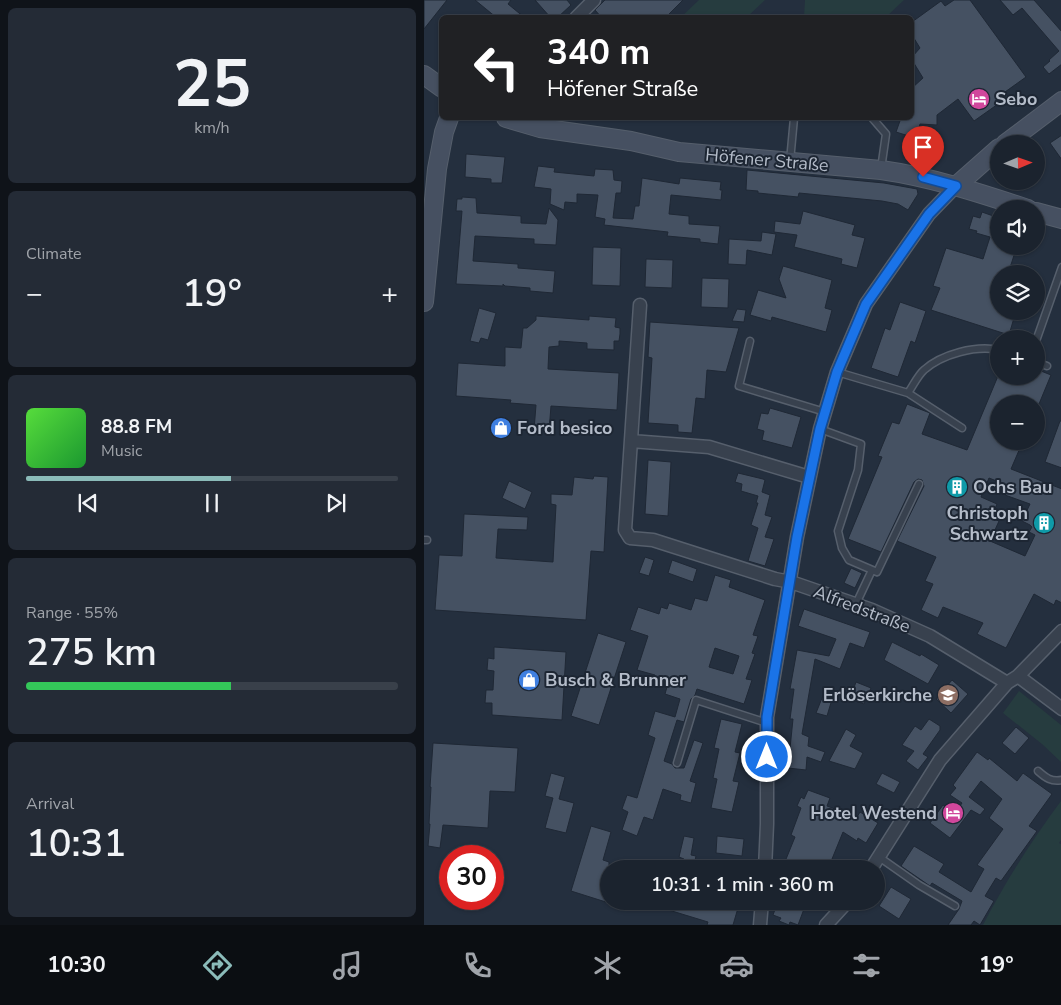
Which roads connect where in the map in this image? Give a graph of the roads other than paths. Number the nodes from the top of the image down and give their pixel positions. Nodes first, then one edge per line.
1 (594, 0) edge
2 (579, 15) edge
3 (424, 75) edge
4 (439, 86) edge
5 (1061, 101) edge
6 (448, 120) edge
7 (519, 120) edge
8 (794, 120) edge
9 (874, 120) edge
10 (1017, 135) edge
11 (990, 156) edge
12 (789, 162) junction
13 (881, 170) junction
14 (956, 186) junction
15 (1000, 200) edge
16 (1045, 215) edge
17 (1061, 219) edge
18 (1061, 267) edge
19 (424, 302) edge
20 (640, 306) dead end
21 (1040, 330) edge
22 (750, 341) dead end
23 (990, 349) edge
24 (837, 372) junction
25 (908, 393) junction
26 (825, 412) junction
27 (962, 428) dead end
28 (820, 429) junction
29 (631, 441) junction
30 (809, 477) junction
31 (919, 484) dead end
32 (872, 570) junction
33 (790, 582) junction
34 (856, 604) junction
35 (1061, 631) edge
36 (1012, 679) junction
37 (1061, 709) edge
38 (767, 723) junction
39 (677, 764) dead end
40 (1038, 771) dead end
41 (1061, 780) edge
42 (879, 857) junction
43 (766, 860) edge
44 (877, 860) edge
45 (955, 906) dead end
46 (761, 910) edge
47 (840, 910) edge
48 (760, 925) edge
49 (826, 925) edge

1 - 2 street
3 - 4 main road
5 - 10 main road
6 - 19 main road
7 - 12 main road, Höfener Straße
8 - 12 lane
9 - 13 lane
11 - 14 main road
12 - 13 main road, Höfener Straße
13 - 14 main road, Höfener Straße
14 - 15 main road, Höfener Straße
14 - 24 street
16 - 17 main road
18 - 21 lane
20 - 29 street
22 - 26 lane
23 - 25 lane
24 - 25 lane
24 - 26 street
25 - 27 lane
26 - 28 street
28 - 30 street
28 - 32 lane
29 - 30 street
29 - 33 street, Alfredstraße
30 - 33 street
31 - 32 lane
32 - 34 lane
33 - 34 street, Alfredstraße
33 - 38 street
34 - 36 street, Alfredstraße
35 - 36 street
36 - 37 street, Alfredstraße
36 - 42 street
38 - 39 lane
38 - 43 street
40 - 41 lane
42 - 44 street
42 - 45 lane
46 - 48 street
47 - 49 street

